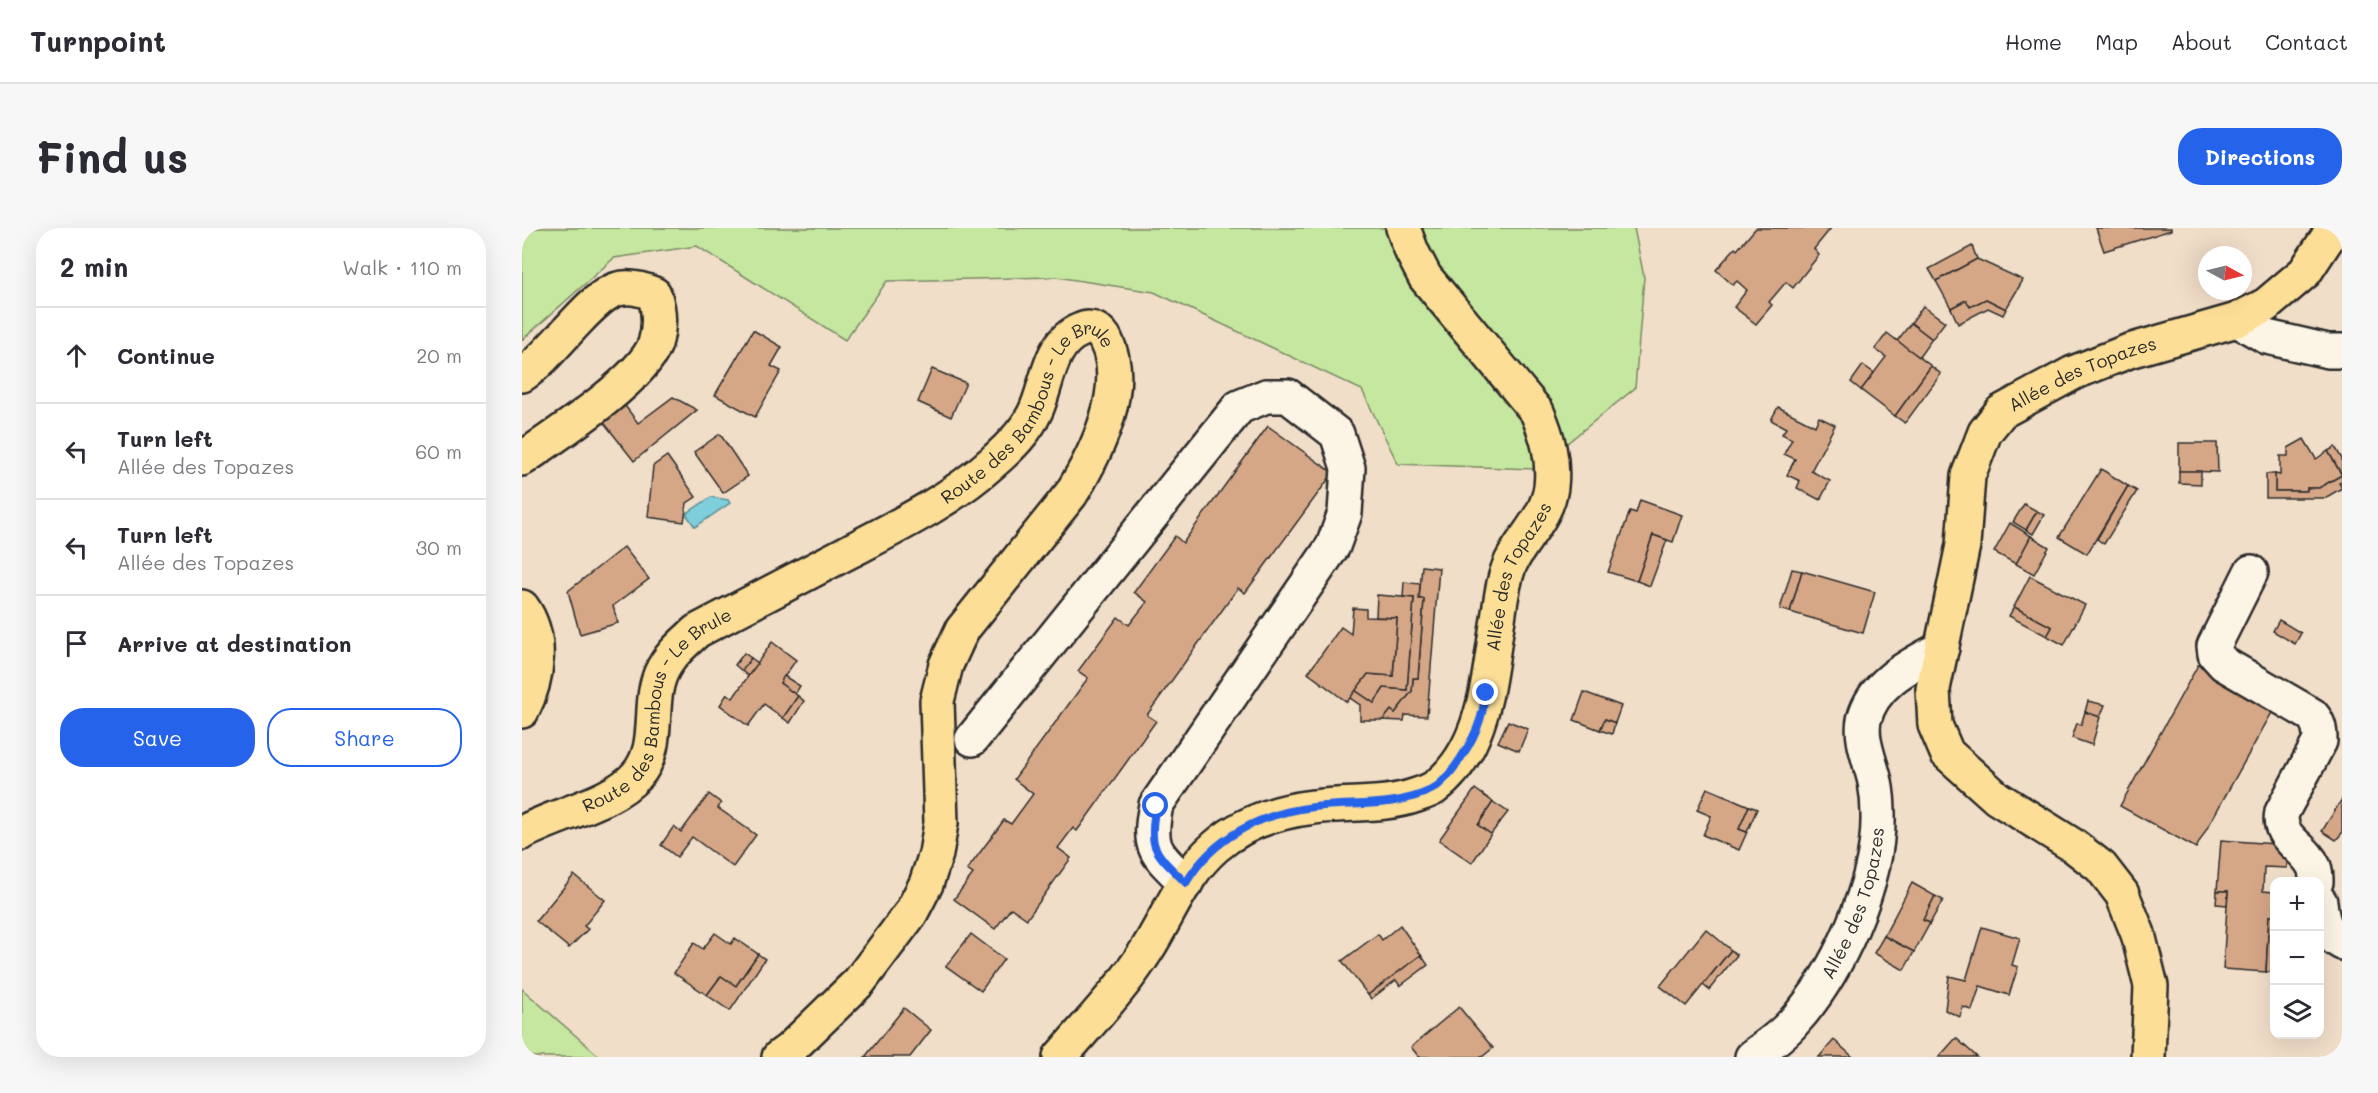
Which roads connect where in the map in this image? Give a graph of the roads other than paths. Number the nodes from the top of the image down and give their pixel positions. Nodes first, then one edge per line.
1 (1403, 228) edge
2 (2334, 228) edge
3 (2237, 320) junction
4 (2342, 351) edge
5 (522, 375) edge
6 (522, 459) edge
7 (2251, 572) dead end
8 (522, 607) edge
9 (1942, 648) junction
10 (522, 711) edge
11 (972, 739) dead end
12 (522, 833) edge
13 (2315, 877) edge
14 (1186, 883) junction
15 (2324, 921) edge
16 (2342, 943) edge
17 (779, 1057) edge
18 (1060, 1057) edge
19 (1752, 1057) edge
20 (2148, 1057) edge

1 - 14 main road, Allée des Topazes
2 - 3 main road, Allée des Topazes
3 - 4 street
3 - 9 main road, Allée des Topazes
5 - 6 main road
7 - 13 street
8 - 10 main road
9 - 19 street, Allée des Topazes
9 - 20 main road, Allée des Topazes
11 - 14 street
12 - 17 main road, Route des Bambous - Le Brule
14 - 18 main road
15 - 16 street

